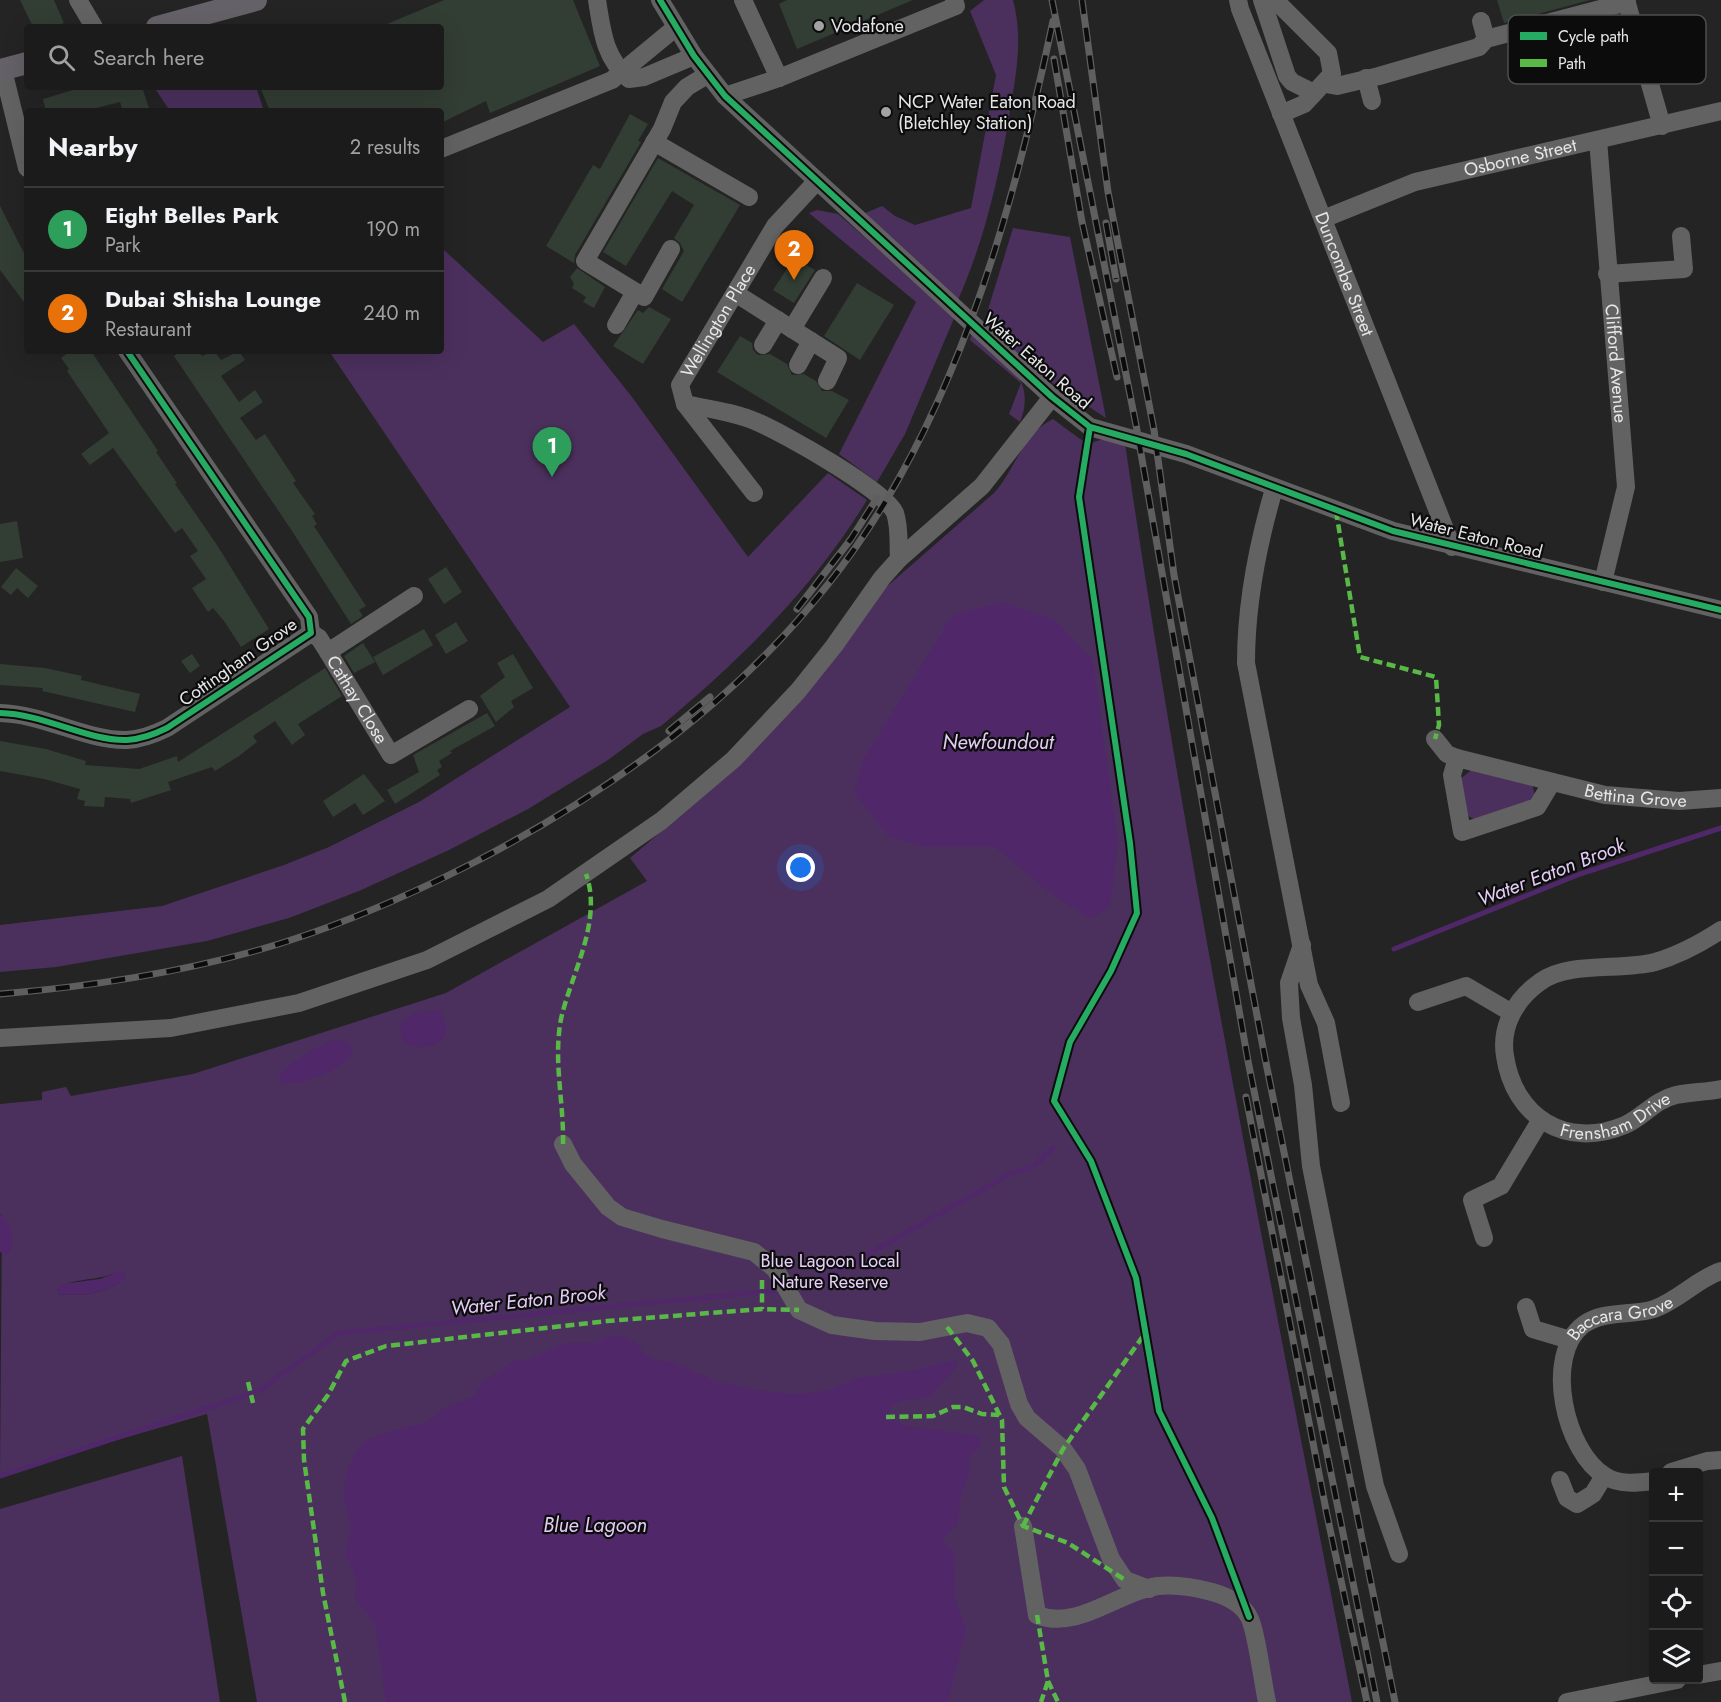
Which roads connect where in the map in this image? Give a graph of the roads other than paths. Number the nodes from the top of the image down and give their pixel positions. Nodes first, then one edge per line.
1 (78, 0) edge
2 (256, 0) edge
3 (597, 0) edge
4 (660, 0) edge
5 (743, 0) edge
6 (1238, 0) edge
7 (1262, 0) edge
8 (1275, 0) edge
9 (1627, 1) edge
10 (959, 2) edge
11 (225, 4) edge
12 (1575, 15) edge
13 (1481, 21) dead end
14 (92, 24) edge
15 (166, 24) edge
16 (675, 28) junction
17 (1508, 33) edge
18 (1486, 39) junction
19 (693, 56) junction
20 (24, 64) edge
21 (2, 70) edge
22 (621, 71) junction
23 (707, 75) junction
24 (779, 78) junction
25 (1366, 78) junction
26 (1650, 84) edge
27 (1320, 89) junction
28 (725, 96) junction
29 (1372, 101) dead end
30 (1721, 111) edge
31 (1281, 114) junction
32 (1662, 126) junction
33 (1598, 140) junction
34 (654, 142) junction
35 (444, 148) edge
36 (24, 156) edge
37 (816, 182) junction
38 (749, 197) dead end
39 (1323, 219) junction
40 (1681, 236) dead end
41 (671, 249) dead end
42 (1607, 274) junction
43 (824, 278) dead end
44 (635, 292) junction
45 (735, 293) junction
46 (616, 325) dead end
47 (785, 325) junction
48 (811, 341) junction
49 (763, 345) dead end
50 (128, 354) edge
51 (798, 365) dead end
52 (826, 381) dead end
53 (1052, 397) junction
54 (685, 404) junction
55 (1274, 489) junction
56 (754, 493) dead end
57 (1452, 547) junction
58 (899, 559) junction
59 (1603, 582) junction
60 (414, 596) dead end
61 (1721, 610) edge
62 (311, 633) junction
63 (328, 652) junction
64 (469, 709) dead end
65 (0, 713) edge
66 (1435, 739) dead end
67 (1457, 758) junction
68 (1552, 782) junction
69 (1721, 798) edge
70 (1721, 930) edge
71 (1302, 945) junction
72 (1418, 1002) dead end
73 (1512, 1013) junction
74 (0, 1038) edge
75 (1721, 1089) edge
76 (1341, 1103) dead end
77 (1540, 1120) junction
78 (563, 1144) dead end
79 (1484, 1238) dead end
80 (1721, 1271) edge
81 (1526, 1307) dead end
82 (1570, 1340) junction
83 (1721, 1460) edge
84 (1686, 1468) edge
85 (1604, 1476) junction
86 (1560, 1480) dead end
87 (1649, 1482) edge
88 (1023, 1526) dead end
89 (1399, 1554) dead end
90 (1149, 1589) junction
91 (1720, 1671) edge
92 (1703, 1674) edge
93 (1657, 1684) edge
94 (1266, 1702) edge
95 (1567, 1702) edge

1 - 14 street
2 - 11 main road
3 - 22 street
4 - 16 street, Water Eaton Road
5 - 24 street
6 - 31 street, Duncombe Street
7 - 27 street
8 - 27 street
9 - 12 street
10 - 24 street
11 - 15 main road
13 - 18 street
16 - 19 street, Water Eaton Road
16 - 22 street
17 - 18 street
18 - 25 street
19 - 22 street
19 - 23 street, Water Eaton Road
20 - 21 main road
21 - 36 street
22 - 35 street
23 - 28 street, Water Eaton Road
23 - 34 street
24 - 28 street
25 - 27 street
25 - 29 street
26 - 32 street
27 - 31 street
28 - 37 street, Water Eaton Road
30 - 32 street, Osborne Street
31 - 39 street, Duncombe Street
32 - 33 street, Osborne Street
33 - 39 street, Osborne Street
33 - 42 street, Clifford Avenue
34 - 38 street
34 - 44 street
37 - 45 street, Wellington Place
37 - 53 street, Water Eaton Road
39 - 57 street, Duncombe Street
40 - 42 street
41 - 44 street
42 - 59 street, Clifford Avenue
43 - 47 street
44 - 46 street
45 - 47 street
45 - 54 street, Wellington Place
47 - 48 street
47 - 49 street
48 - 51 street
48 - 52 street
50 - 62 street, Cottingham Grove
53 - 55 street, Water Eaton Road
53 - 58 street
54 - 56 street, Wellington Place
54 - 58 street
55 - 57 street, Water Eaton Road
55 - 71 street
57 - 59 street, Water Eaton Road
58 - 74 street
59 - 61 street, Water Eaton Road
60 - 63 street
62 - 63 street, Cathay Close
62 - 65 street, Cottingham Grove
63 - 64 street, Cathay Close
66 - 67 street, Bettina Grove
67 - 68 street, Bettina Grove
67 - 68 street
68 - 69 street, Bettina Grove
70 - 73 street, Frensham Drive
71 - 76 street
71 - 89 street
72 - 73 street
73 - 77 street, Frensham Drive
75 - 77 street, Frensham Drive
77 - 79 street
78 - 90 street
80 - 82 street, Baccara Grove
81 - 82 street
82 - 85 street, Baccara Grove
83 - 84 street
85 - 86 street
85 - 87 street
88 - 90 street
90 - 94 street
91 - 92 street
93 - 95 street

